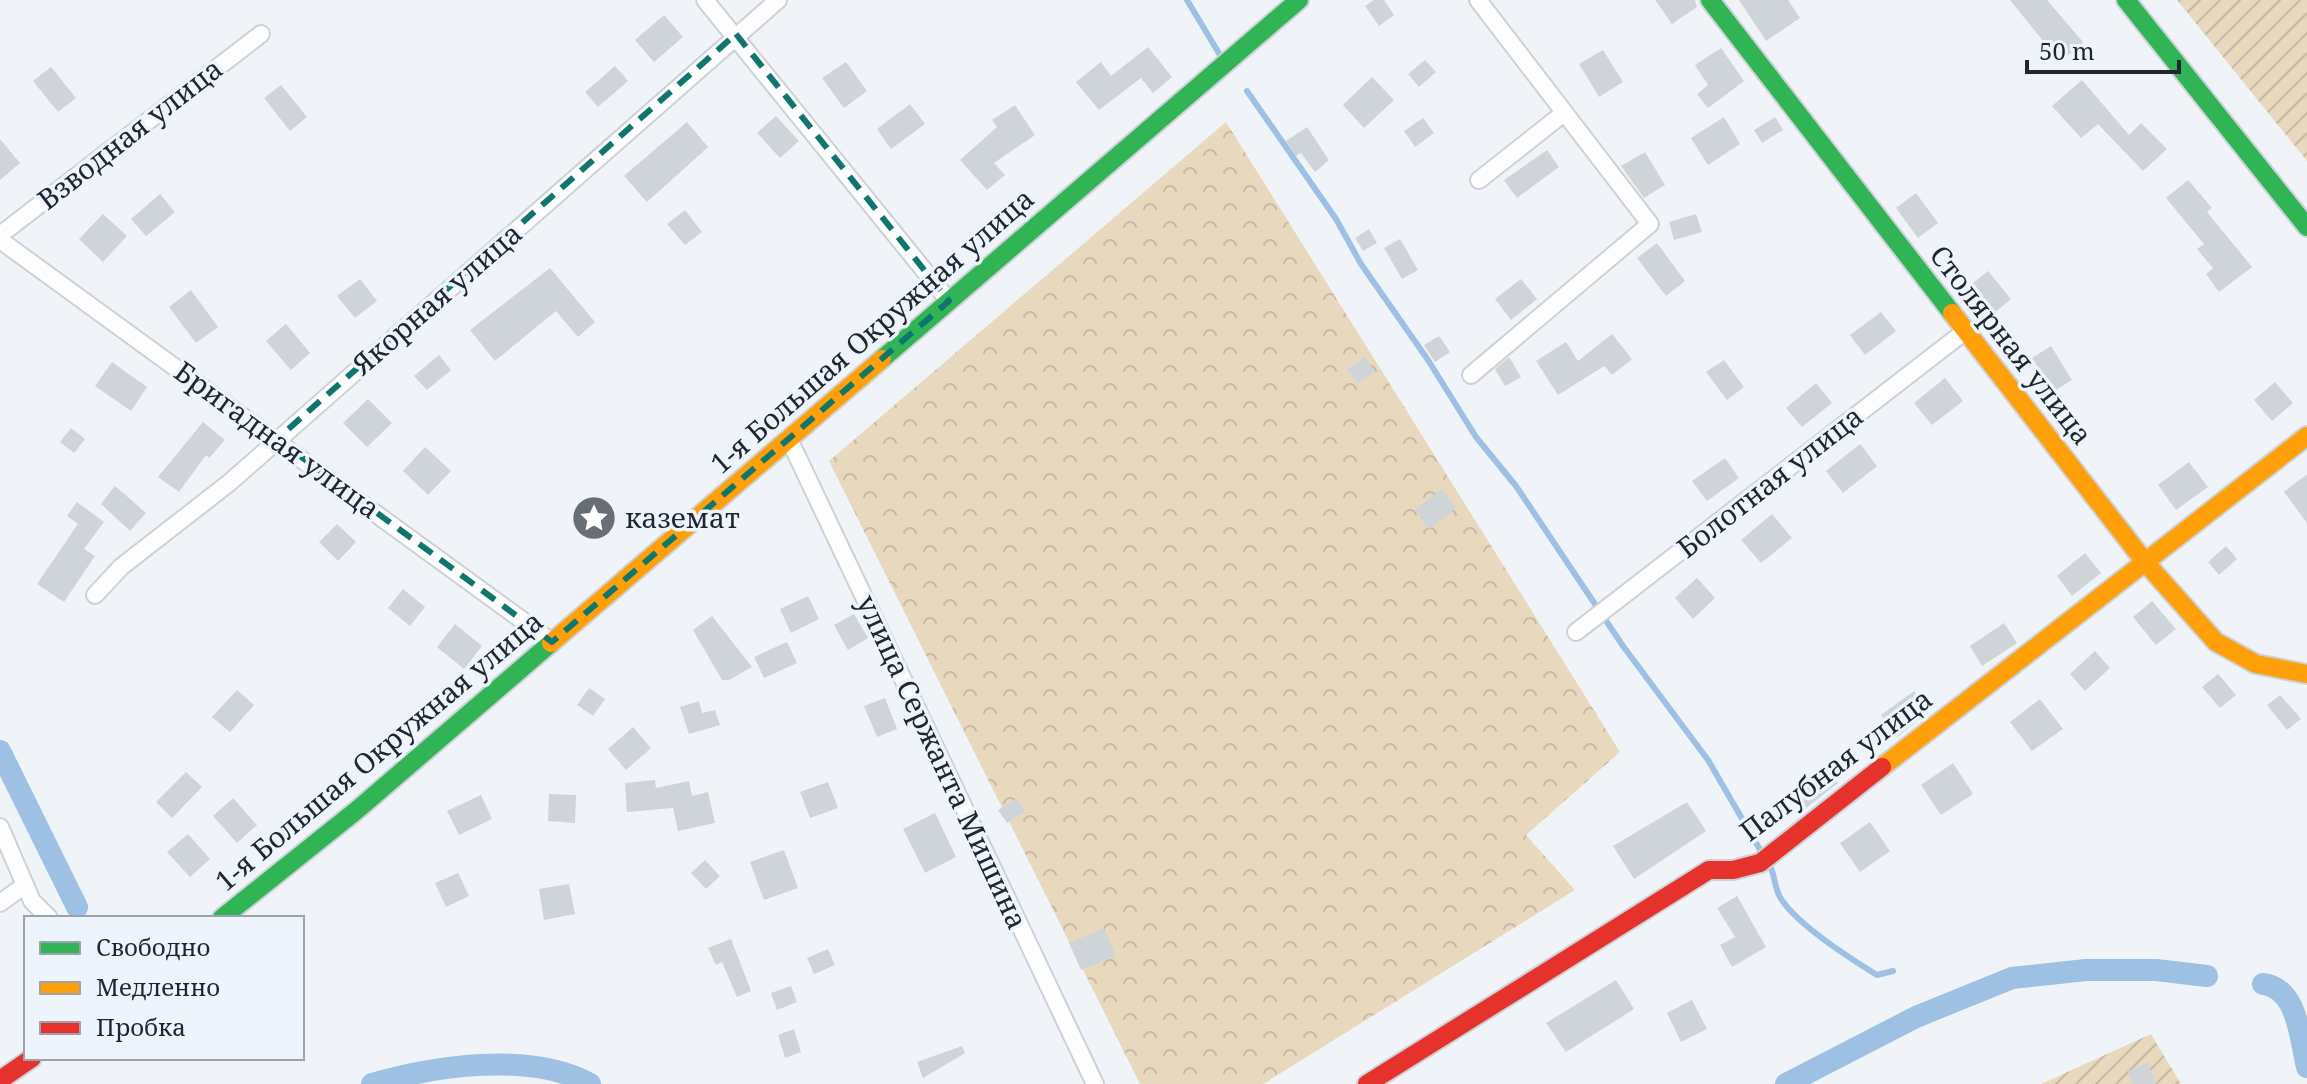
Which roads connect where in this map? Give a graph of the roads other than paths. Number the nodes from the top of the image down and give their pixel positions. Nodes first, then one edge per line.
1 (705, 0) edge
2 (778, 0) edge
3 (1299, 0) edge
4 (1478, 0) edge
5 (1710, 0) edge
6 (2126, 0) edge
7 (261, 34) dead end
8 (736, 34) junction
9 (1564, 113) junction
10 (1479, 180) dead end
11 (2307, 227) edge
12 (0, 237) edge
13 (949, 301) junction
14 (1964, 332) junction
15 (1471, 375) dead end
16 (2307, 436) edge
17 (277, 439) junction
18 (789, 439) junction
19 (2145, 562) junction
20 (95, 595) dead end
21 (1576, 632) dead end
22 (552, 642) junction
23 (2307, 674) edge
24 (0, 827) edge
25 (25, 885) junction
26 (0, 903) edge
27 (47, 916) edge
28 (224, 916) edge
29 (29, 1060) edge
30 (0, 1080) edge
31 (1095, 1084) edge
32 (1367, 1084) edge

1 - 8 street
2 - 8 street, Якорная улица
3 - 13 street, 1-я Большая Окружная улица
4 - 9 street
5 - 14 street, Столярная улица
6 - 11 street
7 - 12 street, Взводная улица
8 - 13 street
8 - 17 street, Якорная улица
9 - 10 street
9 - 15 street
12 - 17 street, Бригадная улица
13 - 18 street, 1-я Большая Окружная улица
14 - 19 street, Столярная улица
14 - 21 street, Болотная улица
16 - 19 street, Палубная улица
17 - 20 street, Якорная улица
17 - 22 street, Бригадная улица
18 - 22 street, 1-я Большая Окружная улица
18 - 31 street, улица Сержанта Мишина
19 - 23 street, Столярная улица
19 - 32 street, Палубная улица
22 - 28 street, 1-я Большая Окружная улица
24 - 25 street
25 - 26 street
25 - 27 street
29 - 30 street

